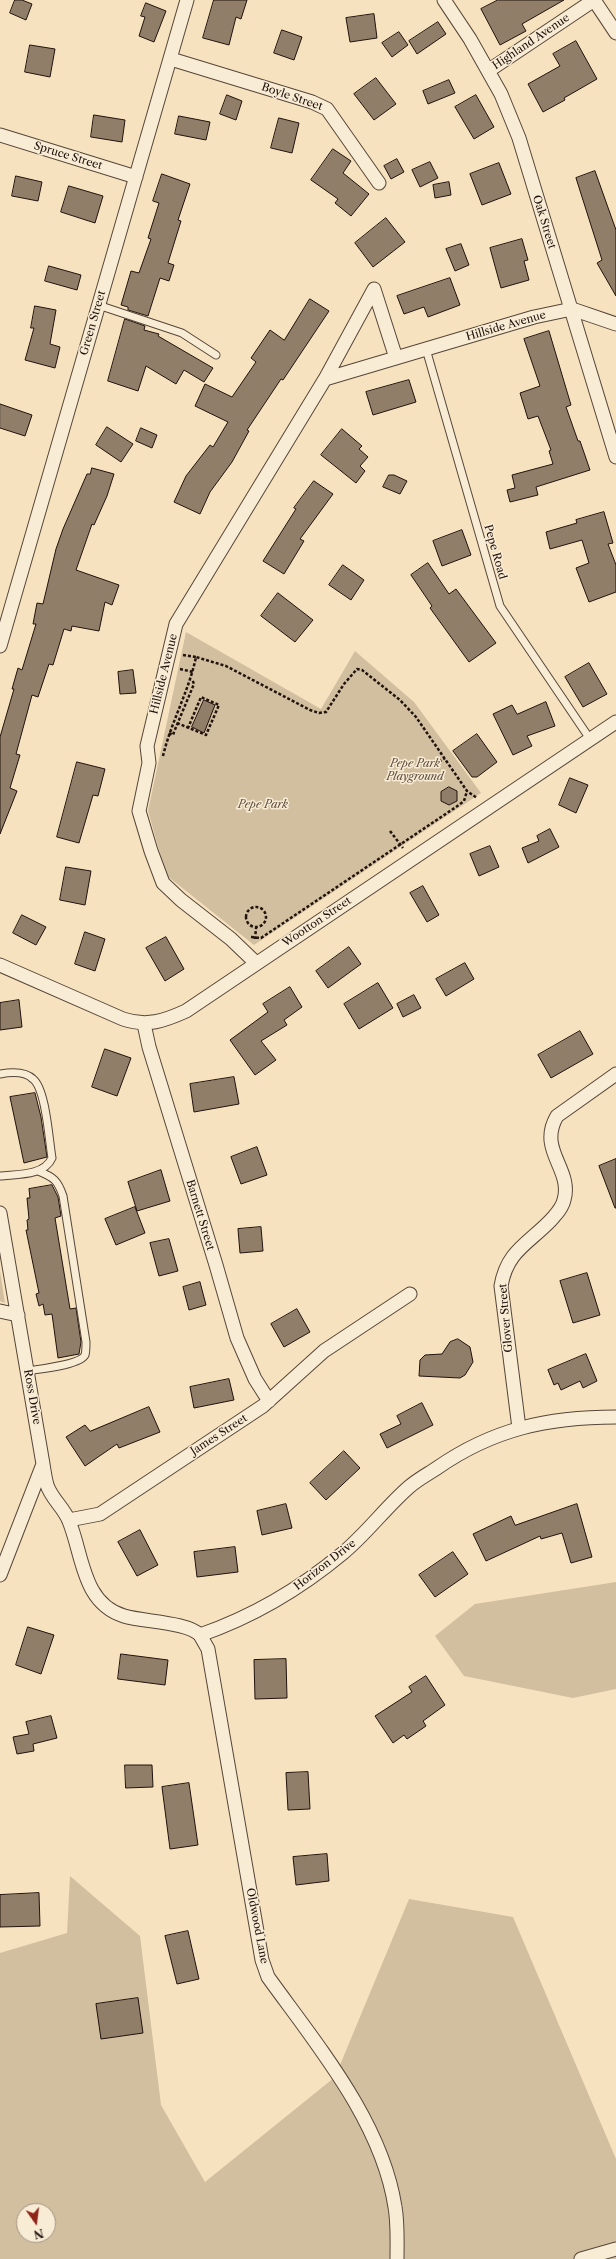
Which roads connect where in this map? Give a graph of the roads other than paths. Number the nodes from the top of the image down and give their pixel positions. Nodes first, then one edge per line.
1 (187, 0) edge
2 (444, 0) edge
3 (594, 0) edge
4 (616, 34) edge
5 (171, 58) junction
6 (488, 71) junction
7 (0, 135) edge
8 (136, 177) junction
9 (379, 183) dead end
10 (98, 305) junction
11 (570, 309) junction
12 (616, 324) edge
13 (426, 349) junction
14 (216, 355) dead end
15 (396, 358) junction
16 (324, 379) junction
17 (616, 457) edge
18 (0, 646) edge
19 (616, 722) edge
20 (590, 739) junction
21 (256, 963) junction
22 (0, 964) edge
23 (144, 1024) junction
24 (0, 1074) edge
25 (616, 1074) edge
26 (38, 1171) junction
27 (0, 1176) edge
28 (0, 1213) edge
29 (410, 1294) dead end
30 (0, 1311) edge
31 (18, 1316) junction
32 (27, 1371) junction
33 (269, 1401) junction
34 (616, 1418) edge
35 (519, 1428) junction
36 (43, 1464) junction
37 (69, 1520) junction
38 (0, 1575) edge
39 (200, 1635) junction
40 (616, 2249) edge
41 (397, 2259) edge
42 (581, 2259) edge

1 - 5 street, Green Street
2 - 6 street, Oak Street
3 - 4 street
3 - 6 street, Highland Avenue
5 - 8 street, Green Street
5 - 9 street, Boyle Street
6 - 11 street, Oak Street
7 - 8 street, Spruce Street
8 - 10 street, Green Street
10 - 14 lane
10 - 18 street, Green Street
11 - 12 street
11 - 13 street, Hillside Avenue
11 - 17 street, Oak Street
13 - 15 street, Hillside Avenue
13 - 20 lane, Pepe Road
15 - 16 street, Hillside Avenue
15 - 16 street, Hillside Avenue
16 - 21 street, Hillside Avenue
19 - 20 street, Wootton Street
20 - 21 street, Wootton Street
21 - 23 street, Wootton Street
22 - 23 street, Wootton Street
23 - 33 street, Barnett Street
24 - 26 lane
25 - 35 street, Glover Street
26 - 27 lane
26 - 32 lane
28 - 31 street, Ross Drive
29 - 33 street, James Street
30 - 31 street
31 - 32 street, Ross Drive
32 - 36 street, Ross Drive
33 - 37 street, James Street
34 - 35 street, Horizon Drive
35 - 39 street, Horizon Drive
36 - 37 street
36 - 38 street
37 - 39 street
39 - 41 street, Oldwood Lane
40 - 42 street

